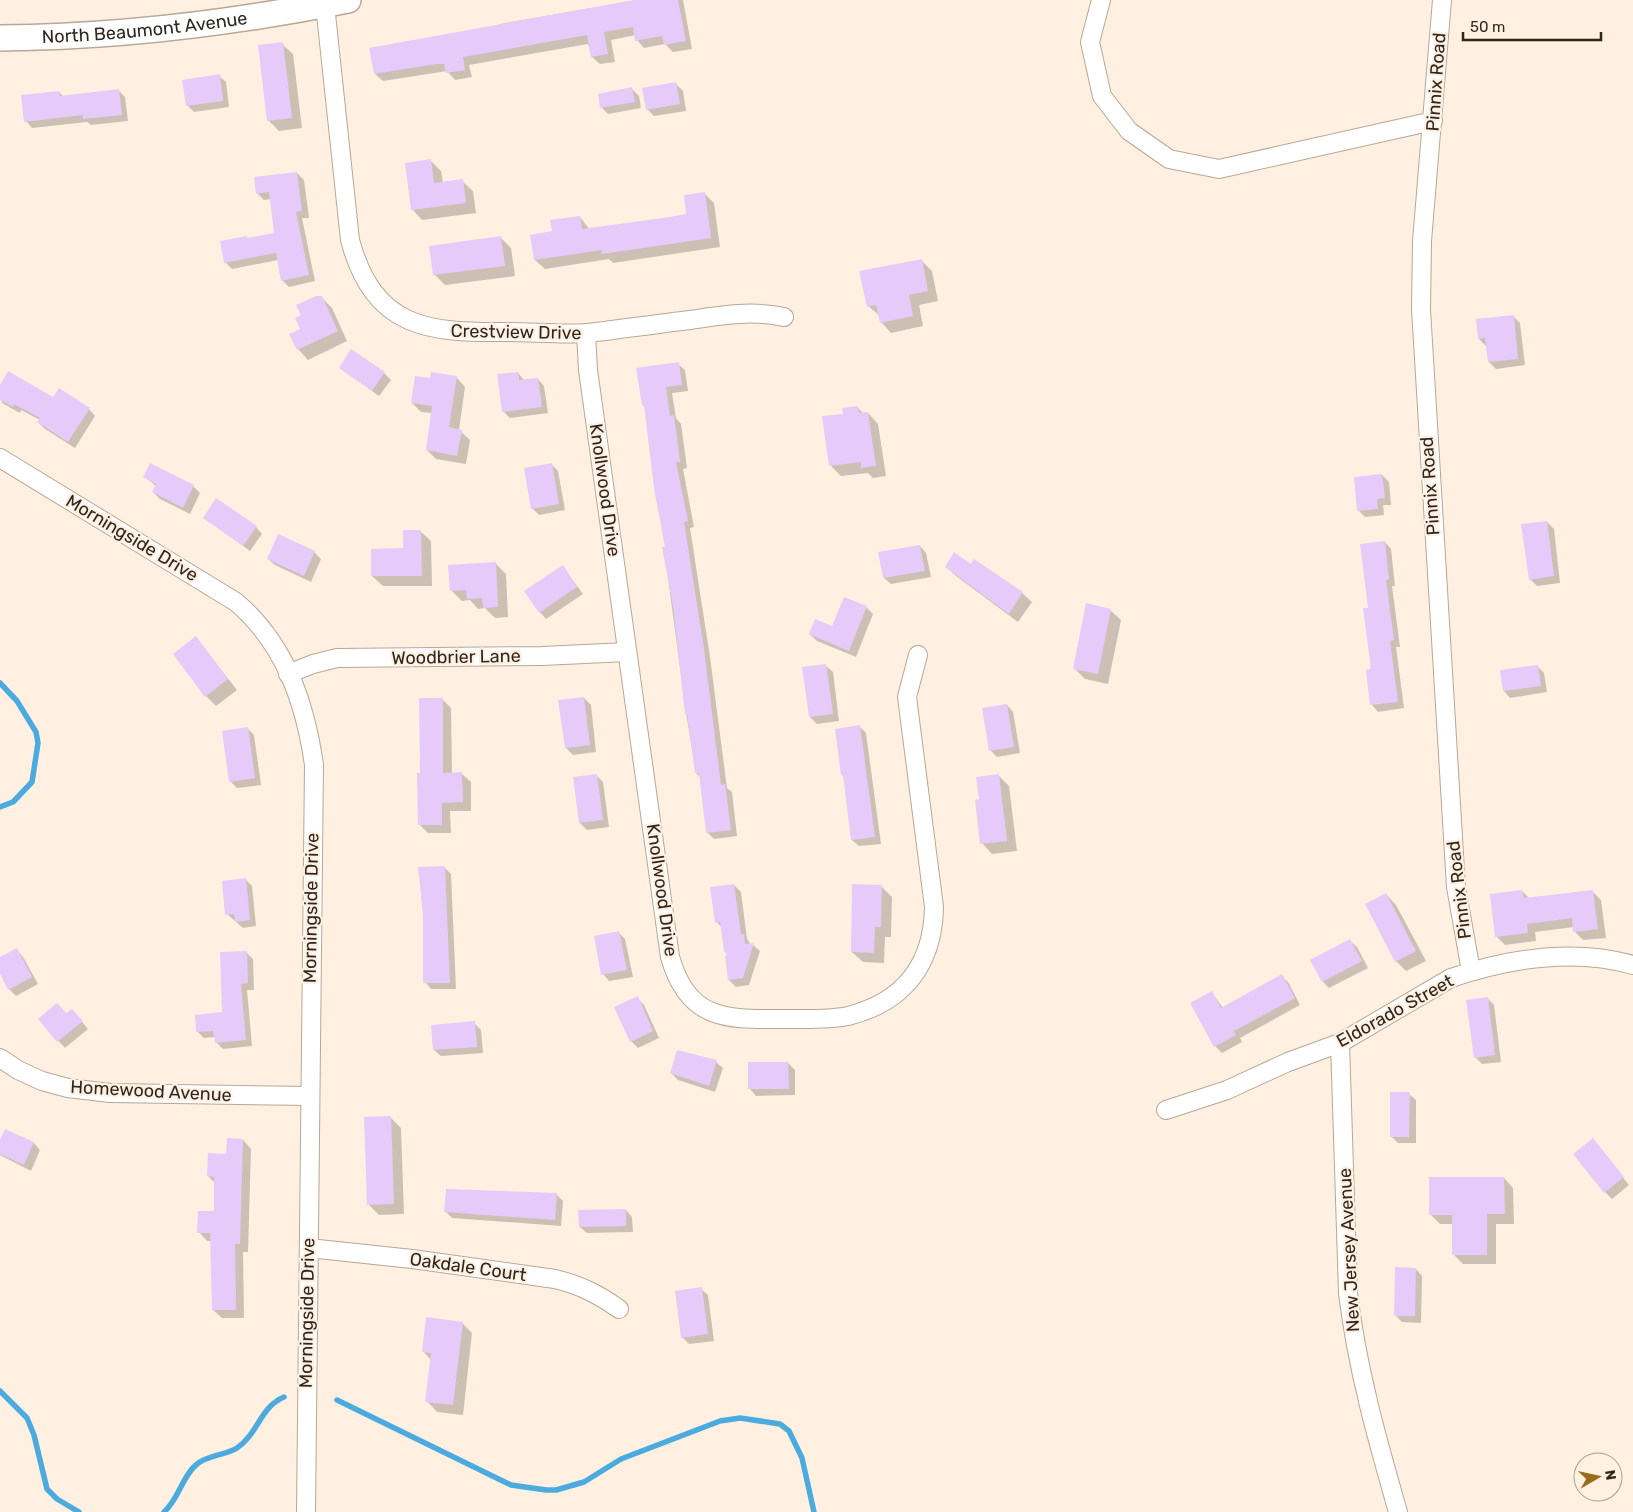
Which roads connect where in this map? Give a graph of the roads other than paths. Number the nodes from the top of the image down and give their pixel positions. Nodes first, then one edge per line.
1 (1101, 0) edge
2 (1442, 0) edge
3 (337, 2) edge
4 (0, 38) edge
5 (1433, 121) junction
6 (784, 317) dead end
7 (586, 333) junction
8 (0, 458) edge
9 (627, 652) junction
10 (918, 655) dead end
11 (288, 674) junction
12 (1633, 965) edge
13 (1471, 971) junction
14 (1340, 1043) junction
15 (0, 1058) edge
16 (309, 1096) junction
17 (1166, 1110) dead end
18 (309, 1248) junction
19 (619, 1309) dead end
20 (306, 1512) edge
21 (1398, 1512) edge

1 - 5 street
2 - 5 street, Pinnix Road
3 - 4 street, North Beaumont Avenue
3 - 7 street, Crestview Drive
5 - 13 street, Pinnix Road
6 - 7 street, Crestview Drive
7 - 9 street, Knollwood Drive
8 - 11 street, Morningside Drive
9 - 10 street, Knollwood Drive
9 - 11 street, Woodbrier Lane
11 - 16 street, Morningside Drive
12 - 13 street, Eldorado Street
13 - 14 street, Eldorado Street
14 - 17 street, Eldorado Street
14 - 21 street, New Jersey Avenue
15 - 16 street, Homewood Avenue
16 - 18 street, Morningside Drive
18 - 19 street, Oakdale Court
18 - 20 street, Morningside Drive

